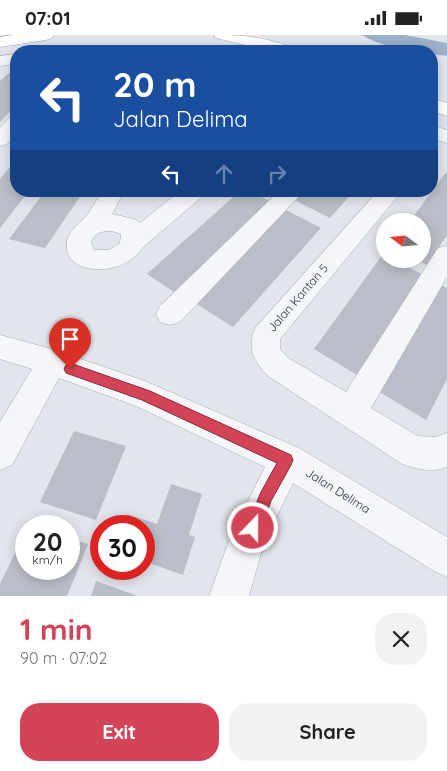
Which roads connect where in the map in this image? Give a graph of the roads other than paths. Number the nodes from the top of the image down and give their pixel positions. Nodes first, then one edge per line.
1 (46, 35) edge
2 (222, 35) edge
3 (0, 42) edge
4 (268, 45) edge
5 (10, 128) edge
6 (0, 139) edge
7 (109, 197) edge
8 (188, 197) edge
9 (288, 197) edge
10 (385, 197) edge
11 (92, 225) junction
12 (133, 242) junction
13 (447, 255) edge
14 (170, 314) dead end
15 (0, 347) edge
16 (52, 362) junction
17 (351, 413) junction
18 (447, 449) edge
19 (0, 453) edge
20 (286, 460) junction
21 (447, 558) edge
22 (229, 596) edge

1 - 3 main road
2 - 4 main road
5 - 6 street
7 - 11 street
8 - 12 street
9 - 14 street
10 - 17 street, Jalan Kantan 5
11 - 12 street
11 - 12 street
13 - 17 street
15 - 16 street, Jalan Delima
16 - 19 street
16 - 20 street, Jalan Delima
17 - 18 street, Jalan Kantan 5
20 - 21 street, Jalan Delima
20 - 22 street

